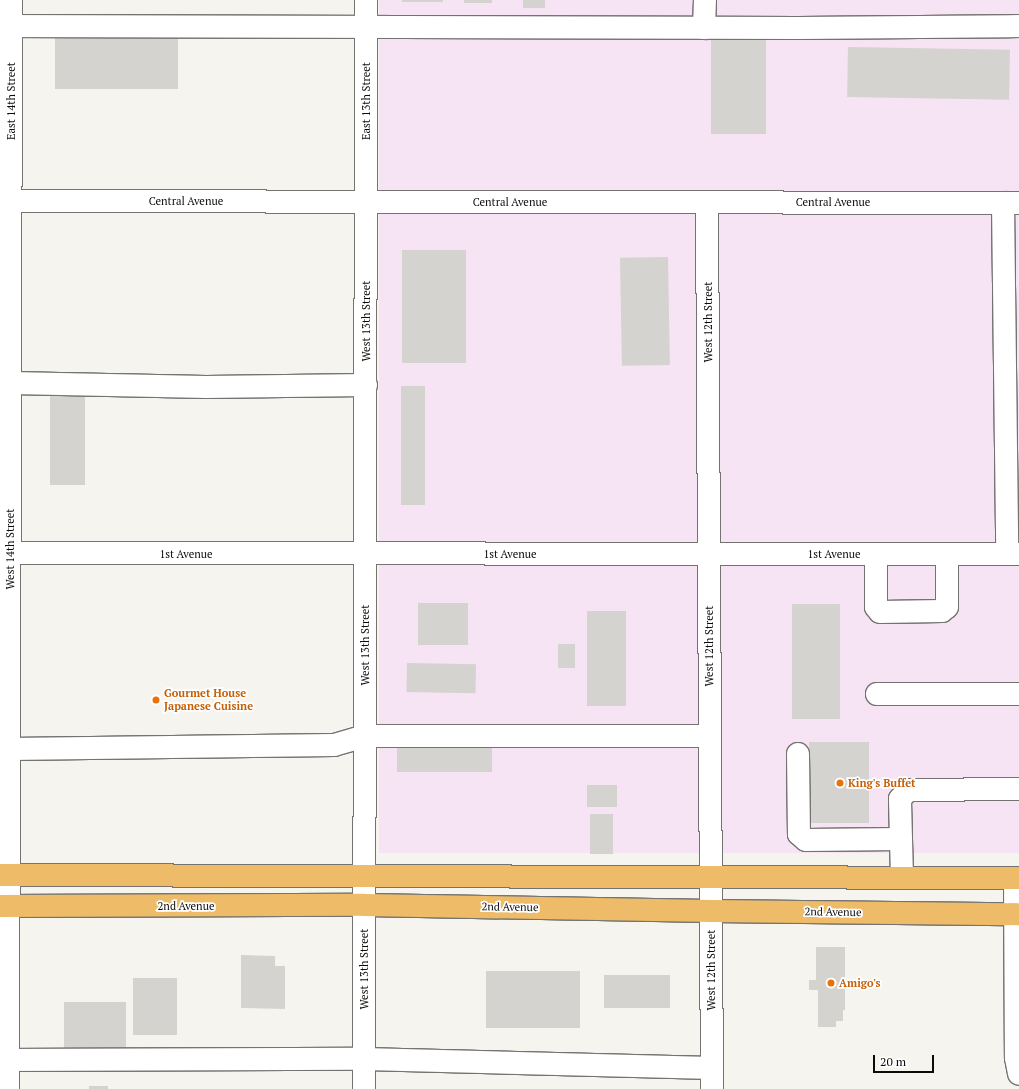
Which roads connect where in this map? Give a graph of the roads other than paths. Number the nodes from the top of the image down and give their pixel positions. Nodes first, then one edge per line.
1 (11, 0) edge
2 (366, 0) edge
3 (705, 0) edge
4 (6, 26) edge
5 (1019, 26) edge
6 (366, 27) junction
7 (704, 28) junction
8 (6, 201) edge
9 (366, 201) junction
10 (707, 202) junction
11 (1011, 203) edge
12 (11, 383) junction
13 (366, 385) junction
14 (5, 554) edge
15 (365, 554) junction
16 (709, 554) junction
17 (876, 554) junction
18 (947, 554) junction
19 (1013, 554) edge
20 (877, 694) dead end
21 (1019, 694) edge
22 (6, 736) edge
23 (365, 736) junction
24 (710, 736) junction
25 (798, 754) dead end
26 (1019, 788) edge
27 (901, 839) junction
28 (5, 875) edge
29 (364, 876) junction
30 (711, 877) junction
31 (902, 877) junction
32 (1017, 878) edge
33 (364, 905) junction
34 (5, 906) edge
35 (711, 911) junction
36 (1017, 914) edge
37 (364, 1059) junction
38 (4, 1060) edge
39 (712, 1068) junction
40 (1019, 1074) edge
41 (8, 1089) edge
42 (364, 1089) edge
43 (712, 1089) edge

1 - 4 street, East 14th Street
2 - 6 street, East 13th Street
3 - 7 street
4 - 6 street
4 - 8 street, East 14th Street
5 - 7 street
6 - 7 street
6 - 9 street, East 13th Street
8 - 9 street, Central Avenue
8 - 12 street, West 14th Street
9 - 10 street, Central Avenue
9 - 13 street, West 13th Street
10 - 11 street, Central Avenue
10 - 16 street, West 12th Street
11 - 19 street
12 - 13 street
12 - 14 street, West 14th Street
13 - 15 street, West 13th Street
14 - 15 street, 1st Avenue
14 - 22 street, West 14th Street
15 - 16 street, 1st Avenue
15 - 23 street, West 13th Street
16 - 17 street, 1st Avenue
16 - 24 street, West 12th Street
17 - 18 street, 1st Avenue
17 - 18 street
18 - 19 street, 1st Avenue
20 - 21 street
22 - 23 street
22 - 28 street, West 14th Street
23 - 24 street
23 - 29 street, West 13th Street
24 - 30 street, West 12th Street
25 - 27 street
26 - 27 street
27 - 31 street
28 - 29 main road
28 - 34 street, West 14th Street
29 - 30 main road
29 - 33 street, West 13th Street
30 - 31 main road
30 - 35 street, West 12th Street
31 - 32 main road
32 - 36 street
33 - 34 main road, 2nd Avenue
33 - 35 main road, 2nd Avenue
33 - 37 street, West 13th Street
34 - 38 street, West 14th Street
35 - 36 main road, 2nd Avenue
35 - 39 street, West 12th Street
36 - 40 street
37 - 38 street
37 - 39 street
37 - 42 street, West 13th Street
38 - 41 street, West 14th Street
39 - 43 street, West 12th Street

